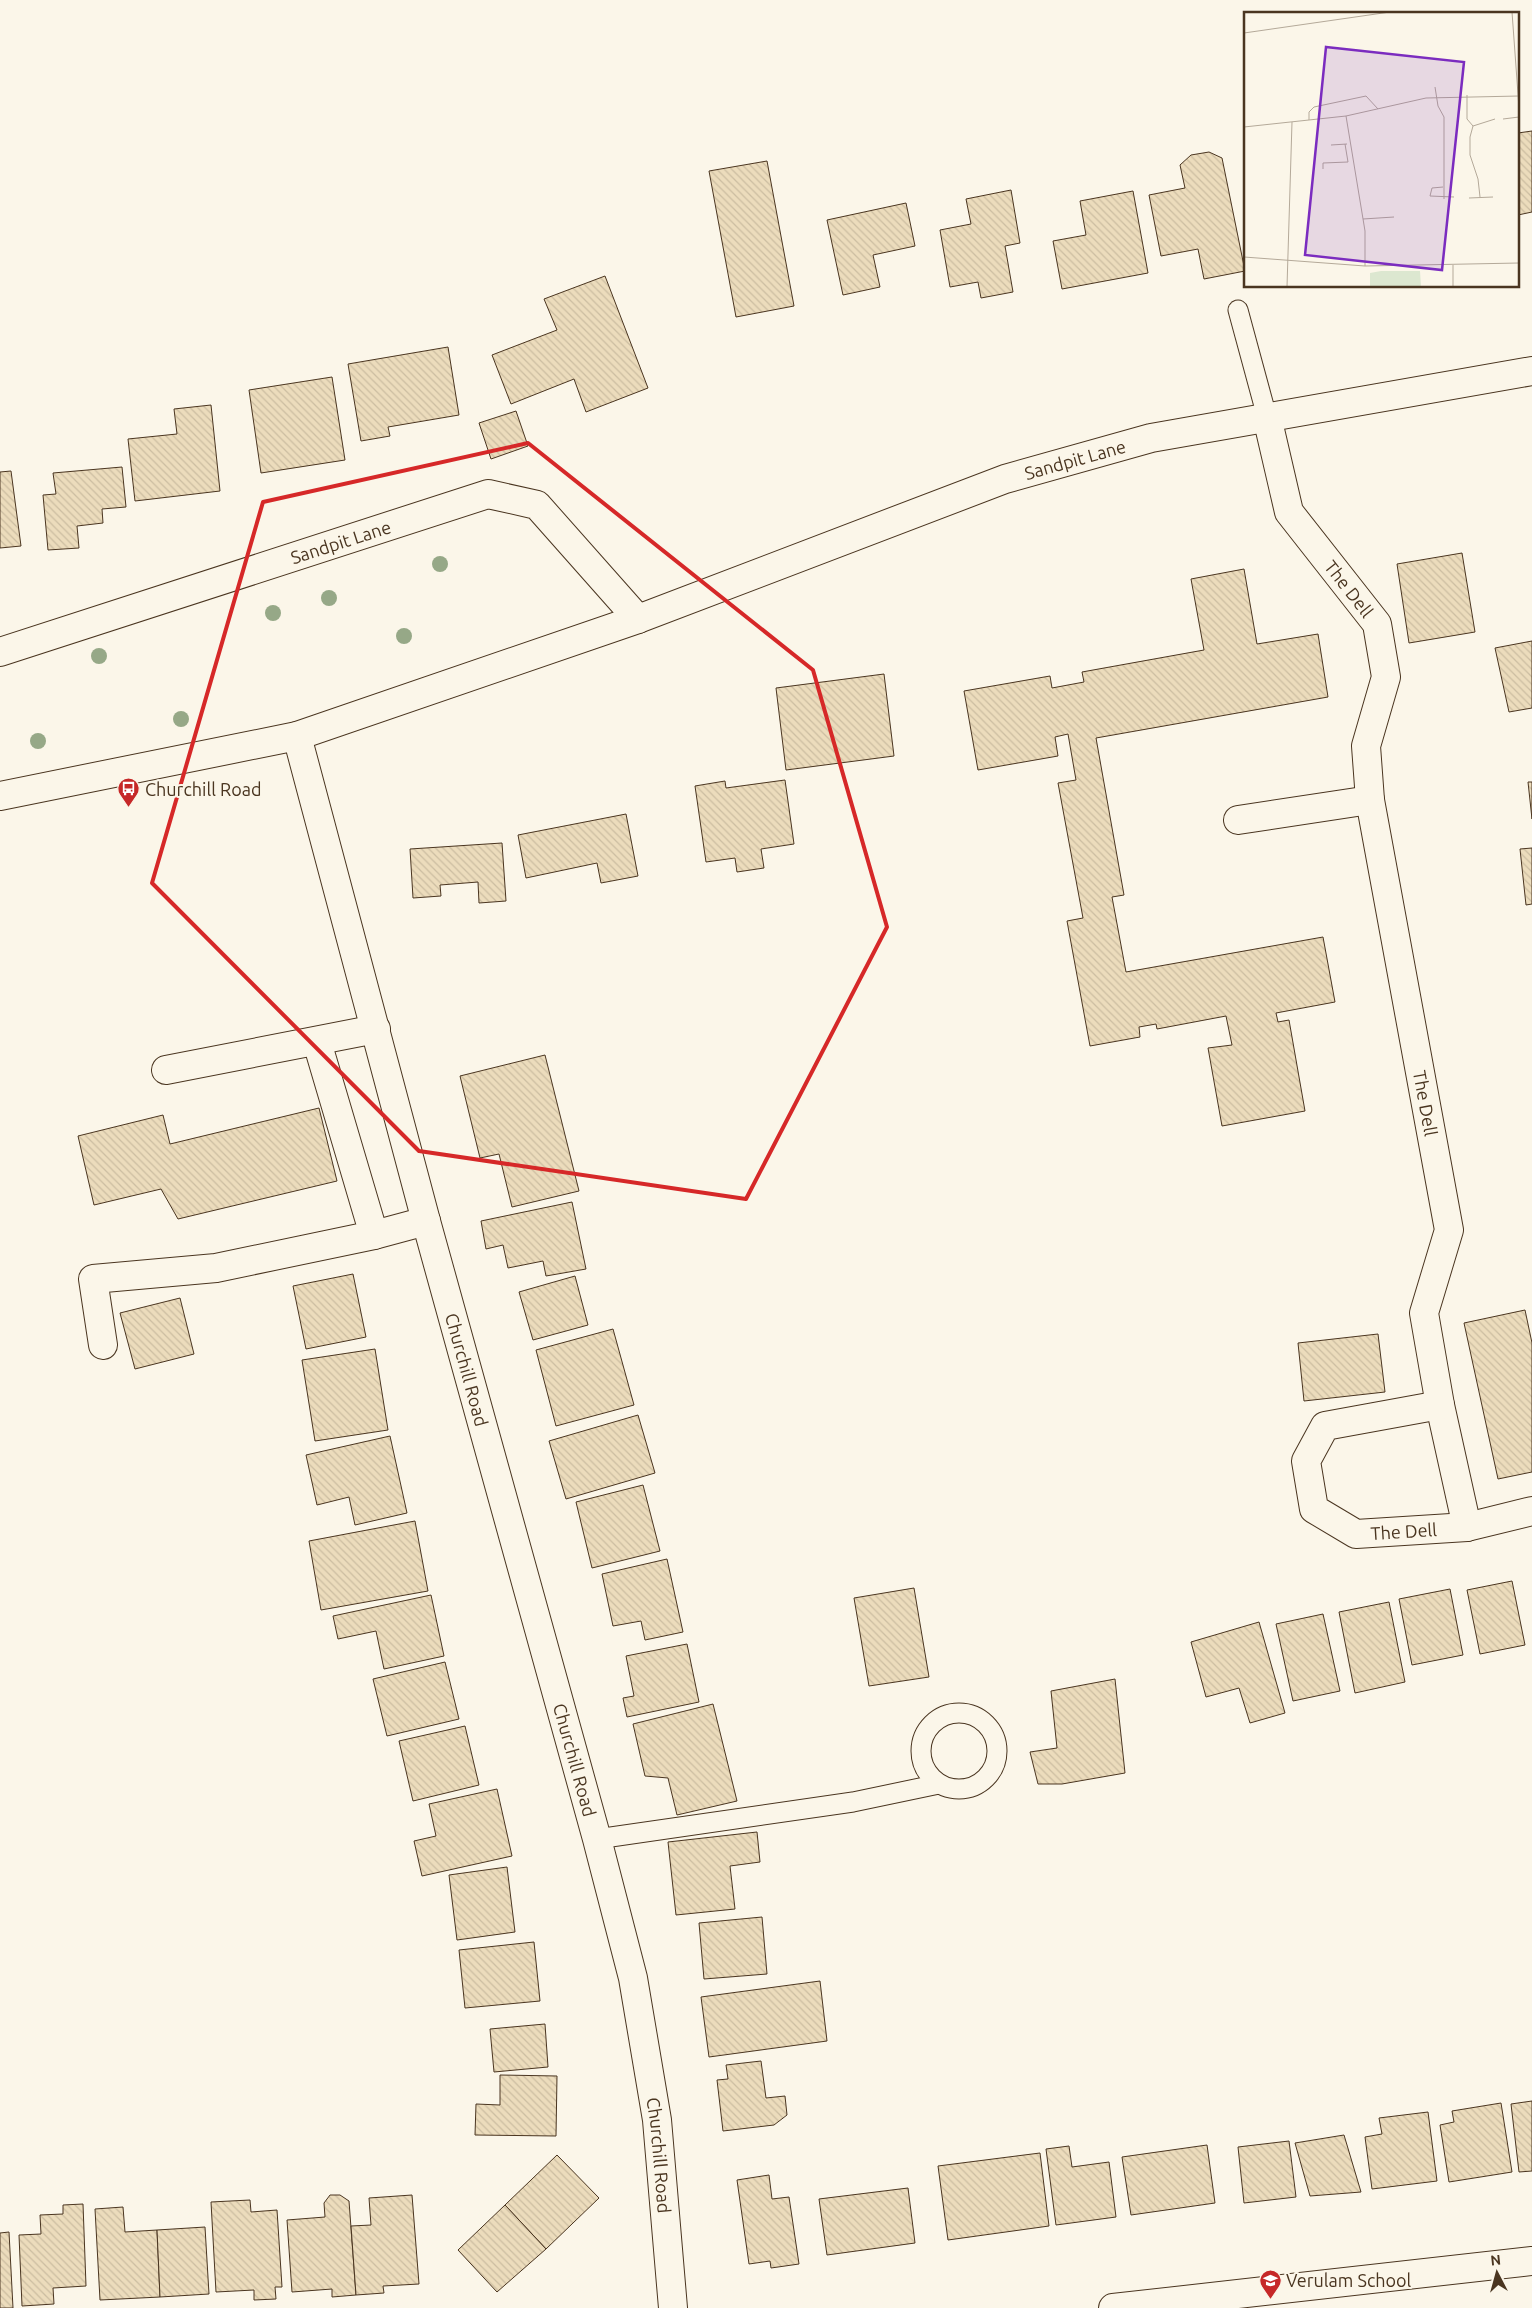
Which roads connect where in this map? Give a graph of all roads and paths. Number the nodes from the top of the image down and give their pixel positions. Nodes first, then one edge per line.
1 (1238, 310) dead end
2 (1532, 371) edge
3 (1267, 418) junction
4 (638, 620) junction
5 (0, 652) edge
6 (297, 736) junction
7 (0, 796) edge
8 (1370, 800) junction
9 (1238, 820) dead end
10 (376, 1029) junction
11 (316, 1042) junction
12 (166, 1070) dead end
13 (426, 1221) junction
14 (374, 1235) junction
15 (103, 1346) dead end
16 (1440, 1405) junction
17 (1532, 1511) edge
18 (1467, 1527) junction
19 (939, 1784) junction
20 (597, 1840) junction
21 (1532, 2261) edge
22 (673, 2308) edge
23 (1113, 2308) edge

1 - 3 lane
2 - 3 street, Sandpit Lane
3 - 4 street, Sandpit Lane
3 - 8 street, The Dell
4 - 5 street, Sandpit Lane
4 - 6 street, Sandpit Lane
6 - 7 street, Sandpit Lane
6 - 10 street, Churchill Road
8 - 9 street
8 - 16 street, The Dell
10 - 11 street
10 - 13 street, Churchill Road
11 - 12 street
11 - 14 street
13 - 14 street
13 - 20 street, Churchill Road
14 - 15 street
16 - 18 street, The Dell
16 - 18 street, The Dell
17 - 18 street, The Dell
19 - 19 lane
19 - 20 lane
20 - 22 street, Churchill Road
21 - 23 street

